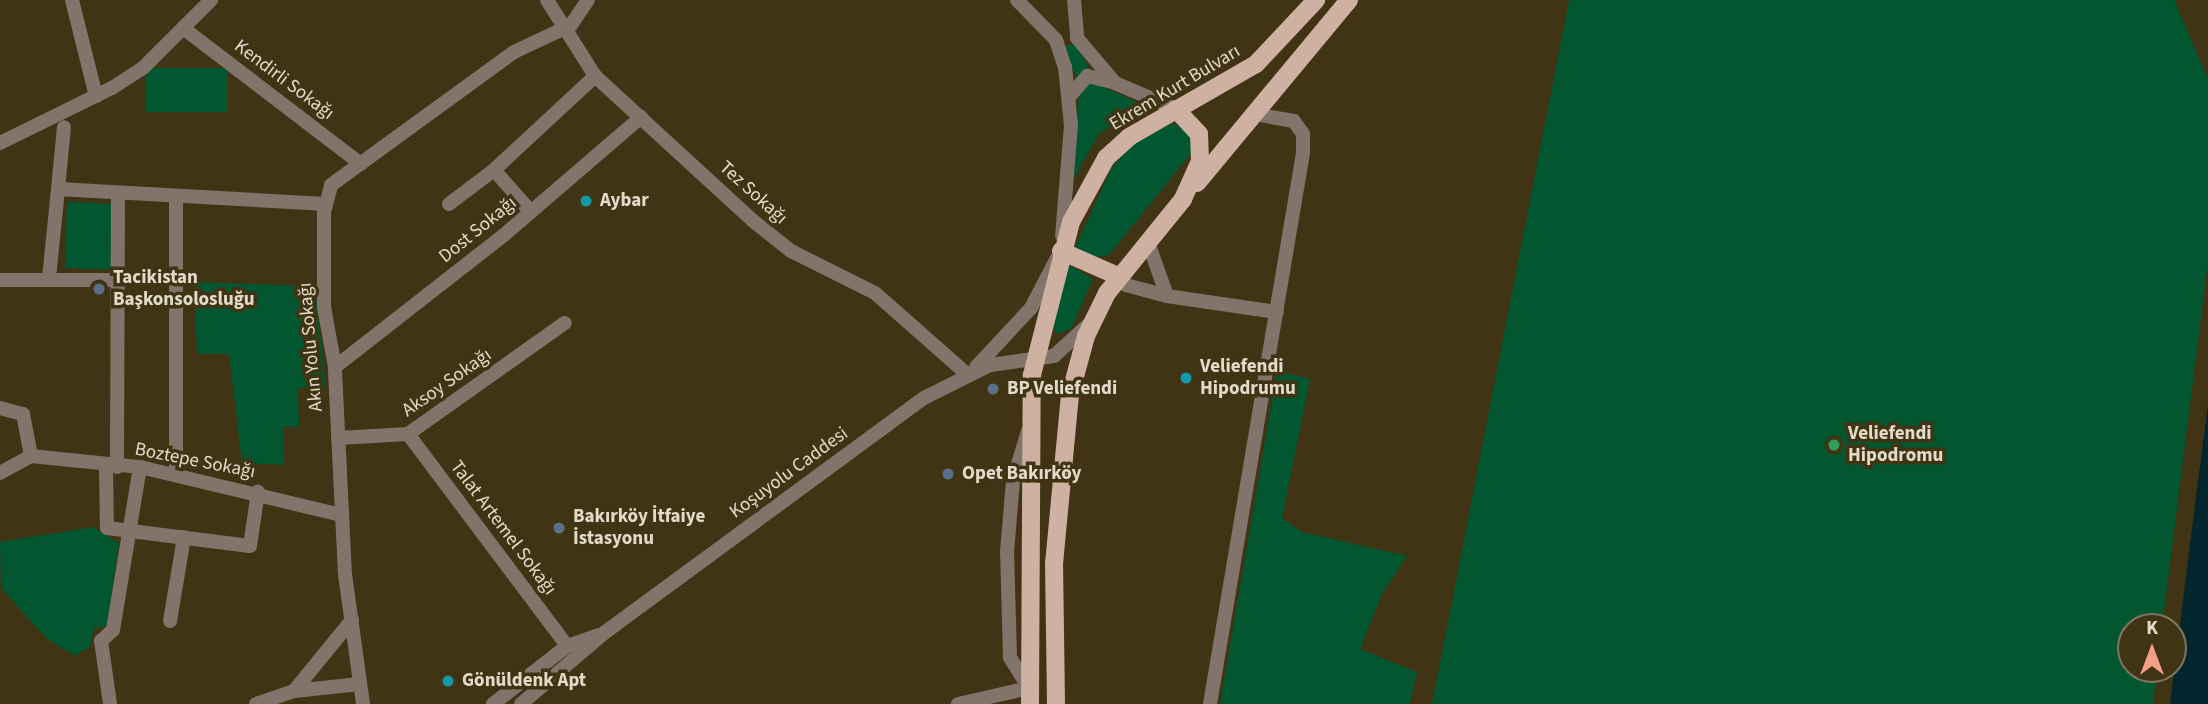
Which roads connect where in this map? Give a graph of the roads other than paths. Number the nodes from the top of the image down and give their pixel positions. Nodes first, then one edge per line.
1 (72, 0) edge
2 (211, 0) edge
3 (547, 0) edge
4 (588, 0) edge
5 (1017, 0) edge
6 (1074, 0) edge
7 (1316, 0) edge
8 (1349, 0) edge
9 (183, 28) junction
10 (564, 28) junction
11 (1077, 38) junction
12 (1056, 40) junction
13 (595, 76) junction
14 (1115, 83) junction
15 (96, 96) junction
16 (1069, 97) junction
17 (1177, 109) junction
18 (1256, 114) junction
19 (641, 117) junction
20 (64, 127) dead end
21 (0, 143) edge
22 (361, 164) junction
23 (494, 170) junction
24 (58, 189) junction
25 (118, 193) junction
26 (176, 197) junction
27 (1184, 199) junction
28 (326, 204) junction
29 (449, 204) dead end
30 (531, 212) junction
31 (1148, 242) junction
32 (1061, 251) junction
33 (1118, 276) junction
34 (49, 278) junction
35 (0, 279) edge
36 (115, 279) junction
37 (1167, 296) junction
38 (1277, 312) junction
39 (1097, 314) junction
40 (565, 323) dead end
41 (1034, 359) junction
42 (335, 367) junction
43 (968, 375) junction
44 (0, 408) edge
45 (408, 434) junction
46 (338, 438) junction
47 (31, 456) junction
48 (111, 467) junction
49 (140, 467) junction
50 (0, 472) edge
51 (176, 474) junction
52 (258, 492) junction
53 (342, 515) junction
54 (130, 531) junction
55 (184, 537) junction
56 (352, 620) junction
57 (170, 621) dead end
58 (604, 633) junction
59 (567, 646) junction
60 (360, 684) junction
61 (294, 691) junction
62 (1030, 696) edge
63 (110, 704) edge
64 (256, 704) edge
65 (363, 704) edge
66 (493, 704) edge
67 (521, 704) edge
68 (958, 704) edge
69 (1056, 704) edge
70 (1210, 704) edge

1 - 15 street
2 - 9 street
3 - 10 street, Tez Sokağı
4 - 10 street
5 - 12 street
6 - 11 street
7 - 17 main road, Ekrem Kurt Bulvarı
8 - 18 main road
9 - 15 street
9 - 22 street, Kendirli Sokağı
10 - 13 street, Tez Sokağı
10 - 22 street
11 - 12 street
11 - 14 street
12 - 16 street
13 - 19 street, Tez Sokağı
13 - 23 street
14 - 16 street
14 - 17 street
15 - 21 street
16 - 32 street
17 - 27 main road
17 - 32 main road, Ekrem Kurt Bulvarı
18 - 27 main road
18 - 38 street
19 - 30 street, Dost Sokağı
19 - 43 street, Tez Sokağı
20 - 24 street
22 - 28 street
23 - 29 street
23 - 30 street
24 - 25 street
24 - 34 street
25 - 26 street
25 - 36 street
26 - 28 street
26 - 51 street
27 - 31 main road
28 - 42 street, Akın Yolu Sokağı
30 - 42 street, Dost Sokağı
31 - 33 main road
31 - 37 street
32 - 33 main road
32 - 41 main road, Ekrem Kurt Bulvarı
32 - 43 street
33 - 37 street
33 - 39 main road
34 - 35 street
34 - 36 street
36 - 48 street
37 - 38 street
38 - 70 street
39 - 41 street
39 - 69 main road
40 - 45 street, Aksoy Sokağı
41 - 43 street
41 - 62 main road, Ekrem Kurt Bulvarı
42 - 46 street, Akın Yolu Sokağı
43 - 58 street, Koşuyolu Caddesi
44 - 47 street
45 - 46 street, Aksoy Sokağı
45 - 59 street, Talat Artemel Sokağı
46 - 53 street, Akın Yolu Sokağı
47 - 48 street, Boztepe Sokağı
47 - 50 street
48 - 49 street, Boztepe Sokağı
48 - 54 street
49 - 51 street, Boztepe Sokağı
49 - 54 street
51 - 52 street, Boztepe Sokağı
52 - 53 street, Boztepe Sokağı
52 - 55 street
53 - 56 street, Akın Yolu Sokağı
54 - 55 street
54 - 63 street
55 - 57 street
56 - 60 street, Akın Yolu Sokağı
56 - 61 street
58 - 59 street, Koşuyolu Caddesi
58 - 67 street, Koşuyolu Caddesi
59 - 66 street, Koşuyolu Caddesi
60 - 61 street
60 - 65 street, Akın Yolu Sokağı
61 - 64 street
62 - 68 street

